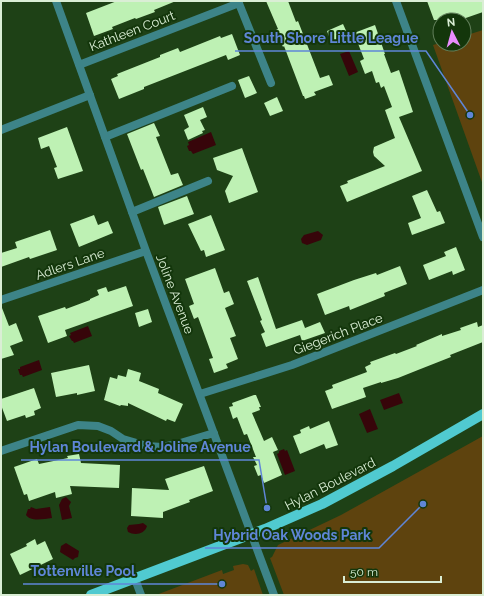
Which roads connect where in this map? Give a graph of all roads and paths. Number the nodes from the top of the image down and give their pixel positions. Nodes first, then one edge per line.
1 (56, 1) edge
2 (396, 1) edge
3 (238, 2) edge
4 (79, 65) junction
5 (271, 83) dead end
6 (232, 86) dead end
7 (90, 95) junction
8 (1, 130) edge
9 (105, 137) junction
10 (208, 181) dead end
11 (132, 212) junction
12 (483, 237) edge
13 (146, 250) junction
14 (483, 290) edge
15 (1, 300) edge
16 (200, 394) junction
17 (483, 414) edge
18 (214, 433) junction
19 (1, 451) edge
20 (252, 534) junction
21 (135, 578) junction
22 (91, 595) edge
23 (141, 595) edge
24 (274, 595) edge

1 - 4 street, Joline Avenue
2 - 12 street
3 - 4 street, Kathleen Court
3 - 5 street
4 - 7 street, Joline Avenue
6 - 9 street
7 - 8 street
7 - 9 street, Joline Avenue
9 - 11 street, Joline Avenue
10 - 11 street
11 - 13 street, Joline Avenue
13 - 15 street, Adlers Lane
13 - 16 street, Joline Avenue
14 - 16 street, Giegerich Place
16 - 18 street, Joline Avenue
17 - 20 main road, Hylan Boulevard
18 - 19 street
18 - 20 street, Joline Avenue
20 - 21 main road, Hylan Boulevard
20 - 24 street, Joline Avenue
21 - 22 main road, Hylan Boulevard
21 - 23 street

